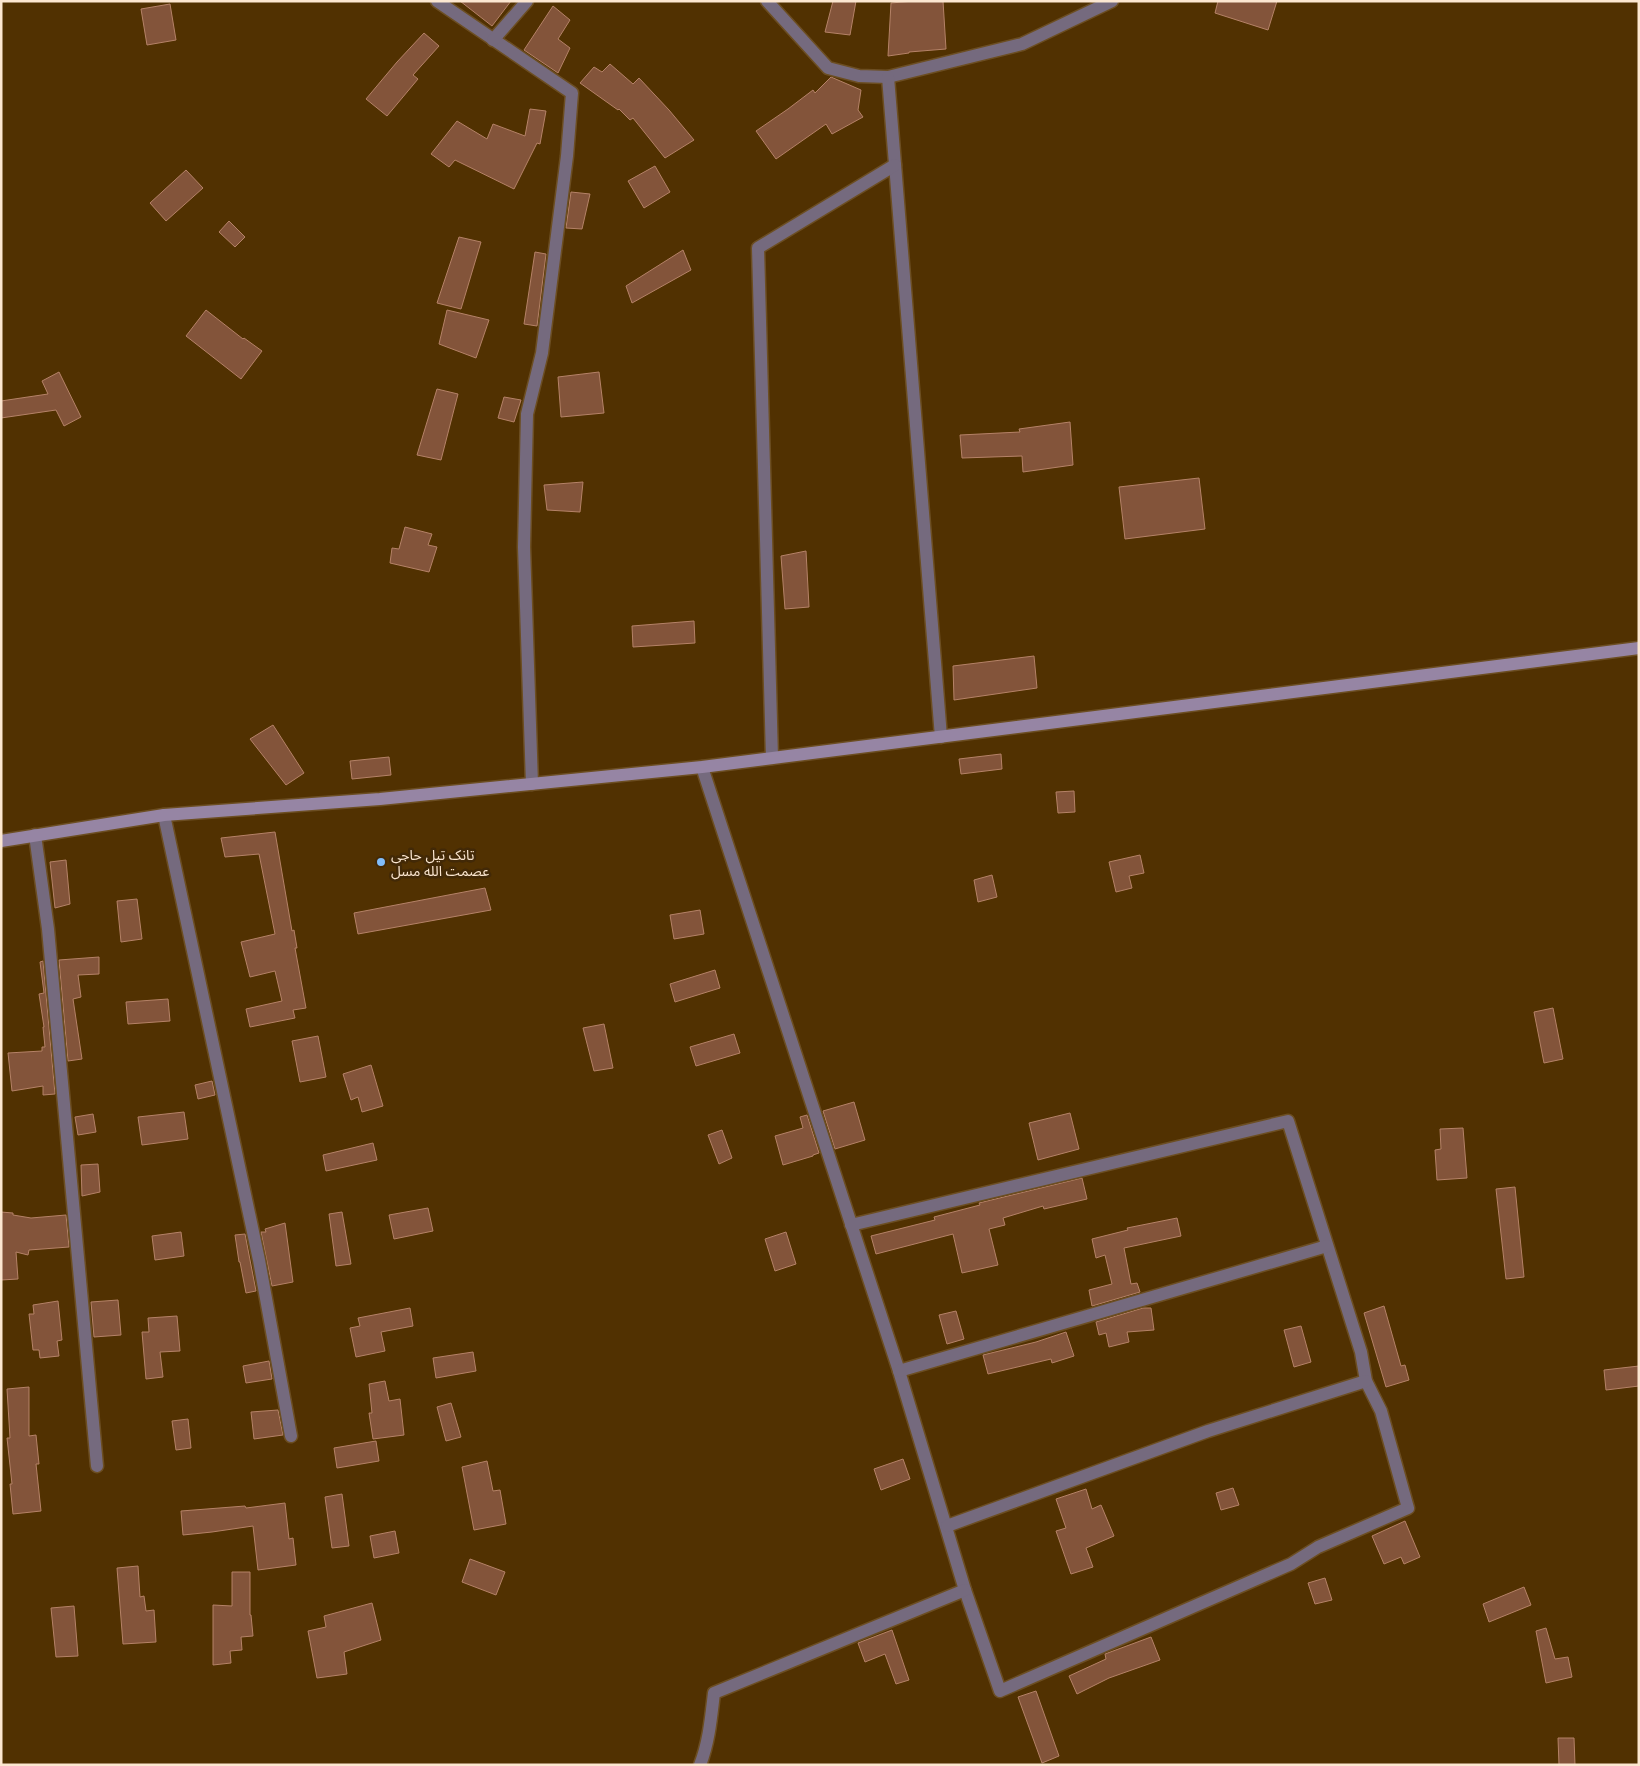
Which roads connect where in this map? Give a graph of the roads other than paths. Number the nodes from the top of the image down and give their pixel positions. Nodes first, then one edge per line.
1 (437, 1) edge
2 (527, 1) edge
3 (766, 1) edge
4 (1112, 1) edge
5 (493, 40) junction
6 (888, 77) junction
7 (895, 165) junction
8 (1639, 648) edge
9 (941, 737) junction
10 (772, 758) junction
11 (702, 767) junction
12 (532, 784) junction
13 (164, 815) junction
14 (35, 835) junction
15 (1, 841) edge
16 (851, 1226) junction
17 (1327, 1246) junction
18 (899, 1371) junction
19 (1366, 1381) junction
20 (291, 1436) dead end
21 (97, 1466) dead end
22 (947, 1526) junction
23 (965, 1590) junction
24 (700, 1765) edge

1 - 5 street
2 - 5 street
3 - 6 street
4 - 6 street
5 - 12 street
6 - 7 street
7 - 9 street
7 - 10 street
8 - 9 main road
9 - 10 main road
10 - 11 main road
11 - 12 main road
11 - 16 street
12 - 13 main road
13 - 14 main road
13 - 20 street
14 - 15 main road
14 - 21 street
16 - 17 street
16 - 18 street
17 - 18 street
17 - 19 street
18 - 22 street
19 - 22 street
19 - 23 street
22 - 23 street
23 - 24 street

